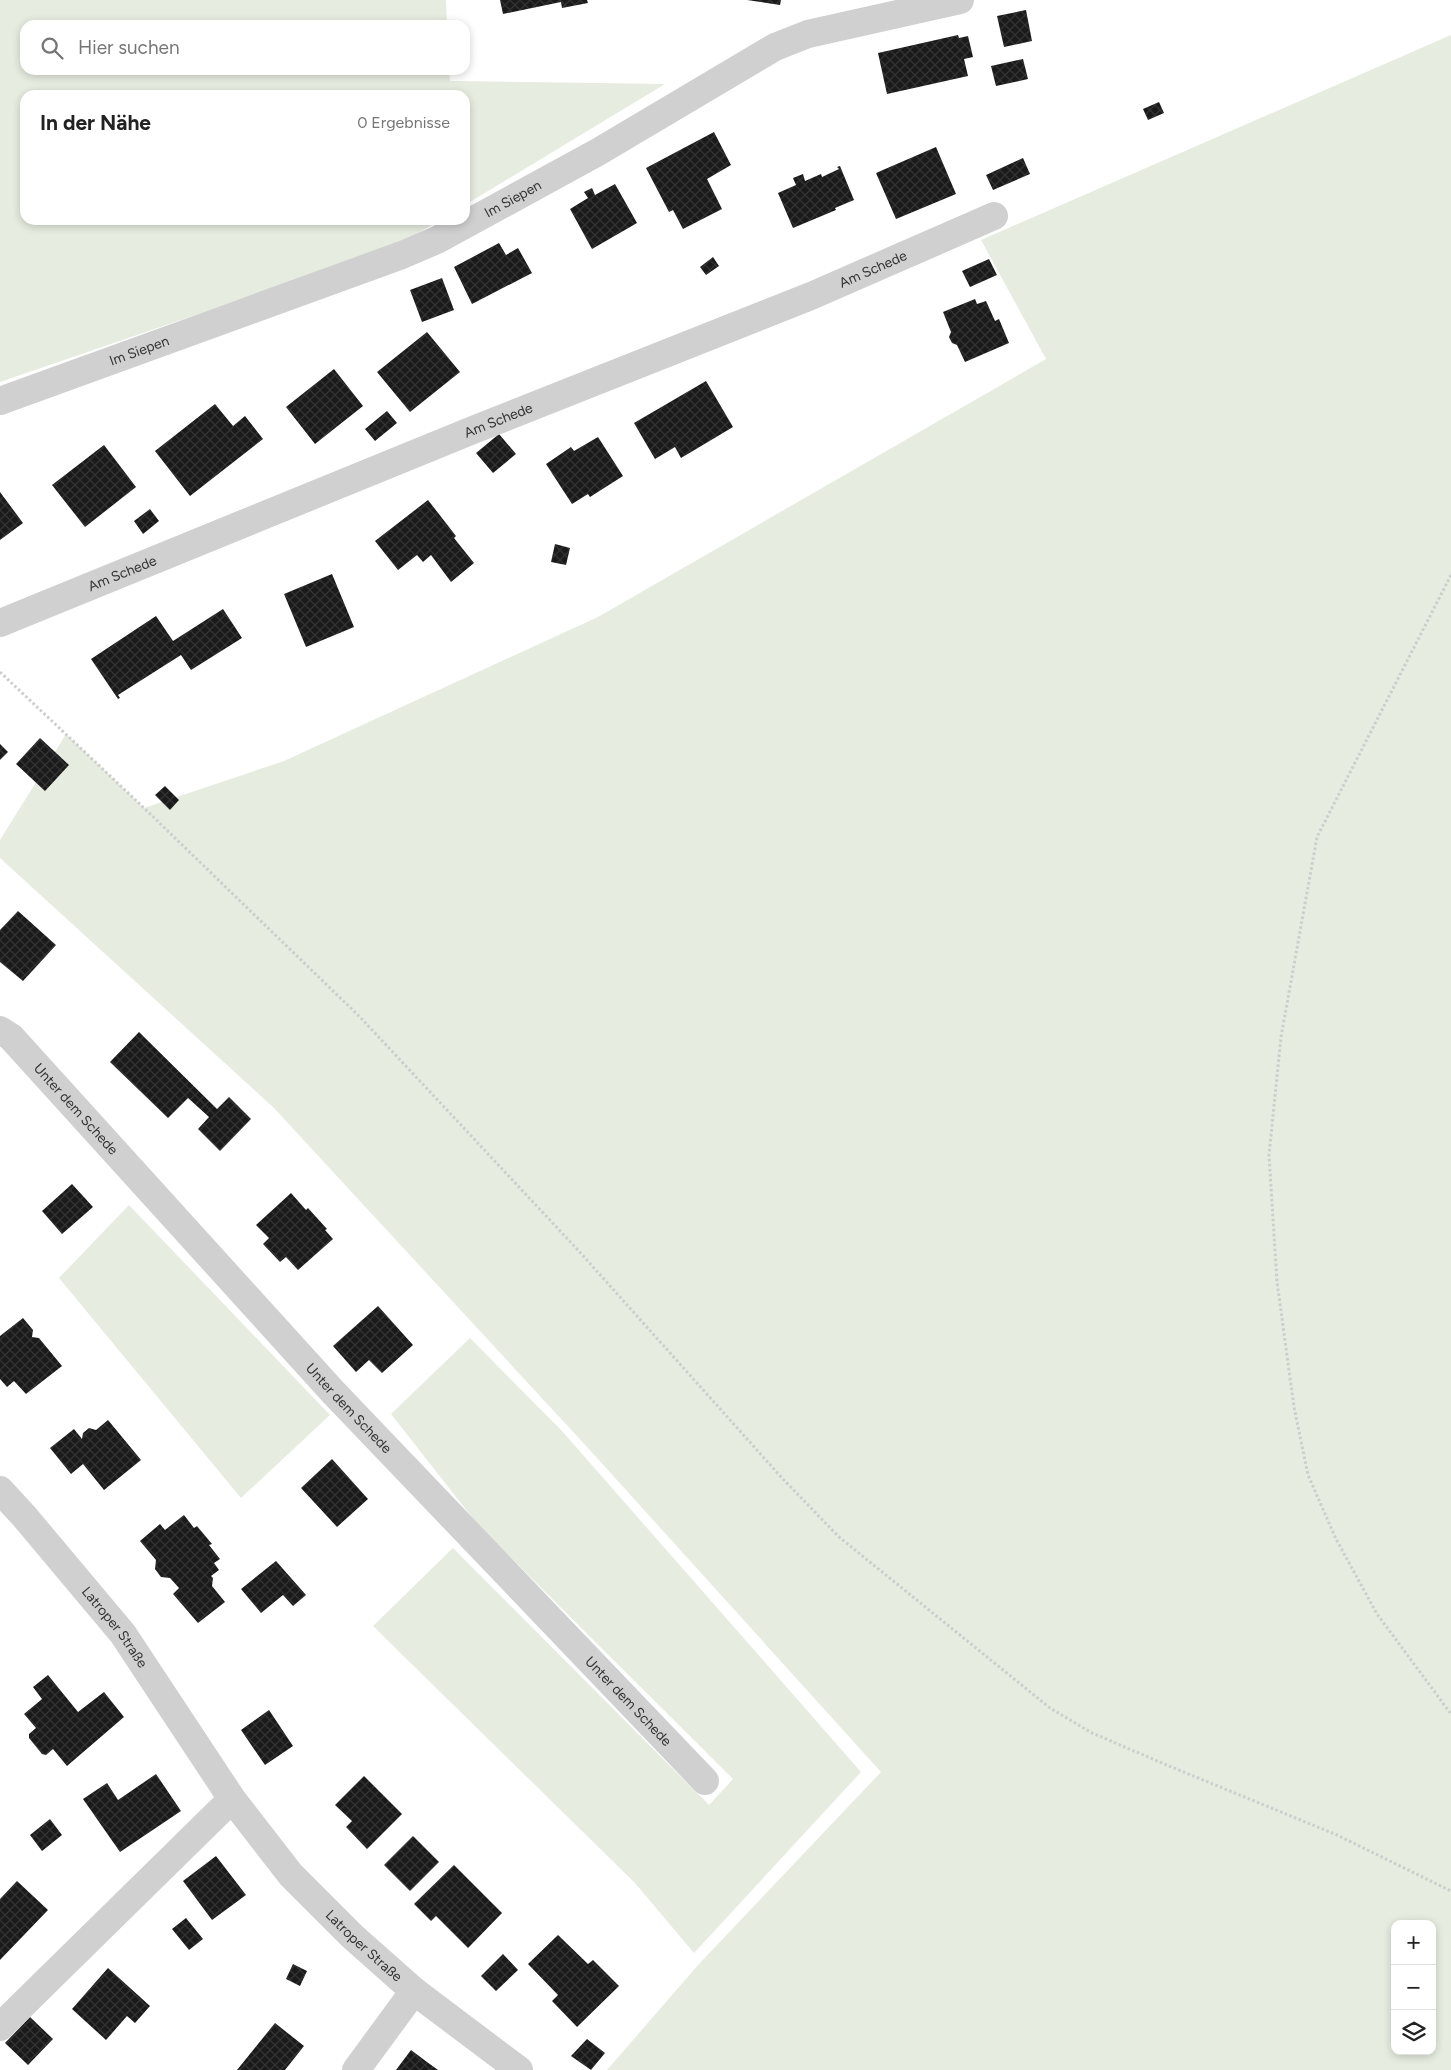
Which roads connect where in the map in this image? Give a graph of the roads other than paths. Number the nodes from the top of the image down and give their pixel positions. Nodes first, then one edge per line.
1 (960, 0) edge
2 (994, 216) dead end
3 (470, 222) edge
4 (464, 225) edge
5 (0, 401) edge
6 (0, 623) edge
7 (0, 1030) edge
8 (0, 1490) edge
9 (705, 1781) dead end
10 (232, 1798) junction
11 (414, 1991) junction
12 (0, 2027) edge
13 (356, 2070) edge
14 (519, 2070) edge

1 - 3 street, Im Siepen
2 - 6 street, Am Schede
4 - 5 street, Im Siepen
7 - 9 street, Unter dem Schede
8 - 10 street, Latroper Straße
10 - 11 street, Latroper Straße
10 - 12 street
11 - 13 street
11 - 14 street, Latroper Straße

